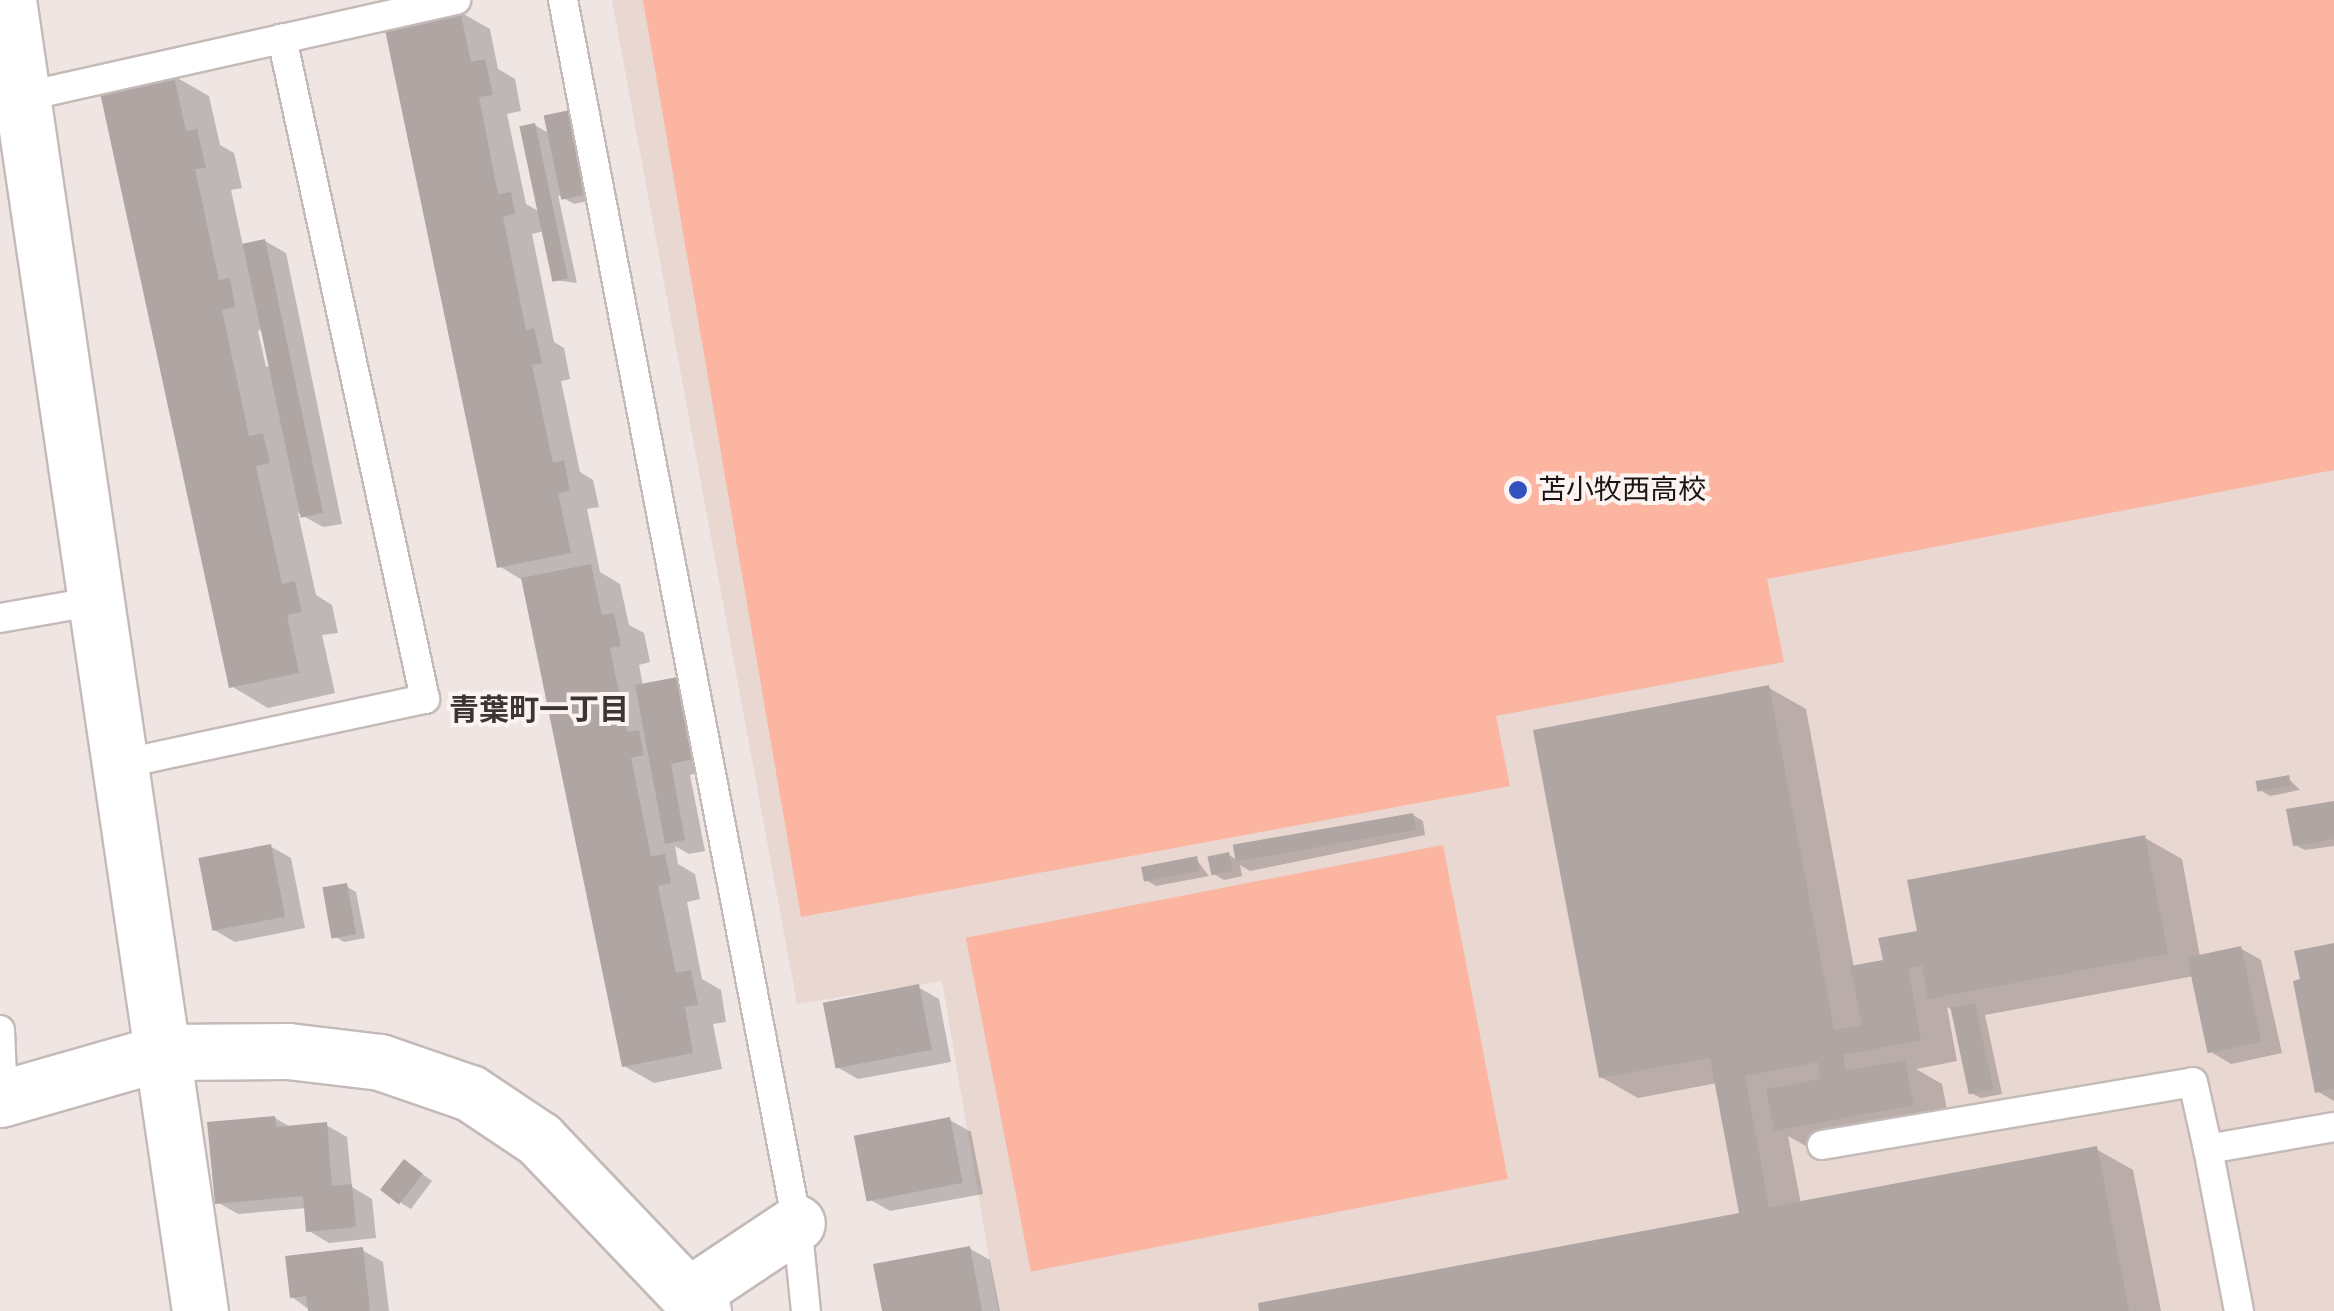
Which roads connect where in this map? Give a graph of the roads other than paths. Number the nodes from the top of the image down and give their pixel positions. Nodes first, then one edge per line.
1 (8, 0) edge
2 (456, 0) edge
3 (563, 0) edge
4 (282, 38) junction
5 (22, 97) junction
6 (23, 275) edge
7 (96, 601) junction
8 (0, 618) edge
9 (121, 764) junction
10 (0, 1030) edge
11 (164, 1052) junction
12 (1, 1098) edge
13 (2334, 1127) edge
14 (1822, 1144) dead end
15 (2208, 1148) junction
16 (797, 1223) junction
17 (697, 1302) edge
18 (200, 1311) edge
19 (806, 1311) edge
20 (2238, 1311) edge

1 - 5 street
2 - 4 lane
3 - 16 lane
4 - 5 lane
4 - 9 lane
5 - 6 street
6 - 7 street
7 - 8 lane
7 - 9 street
9 - 11 street
10 - 12 lane
11 - 12 street
11 - 17 street
11 - 18 street
13 - 15 lane
14 - 15 lane
15 - 20 lane
16 - 17 street
16 - 19 lane

